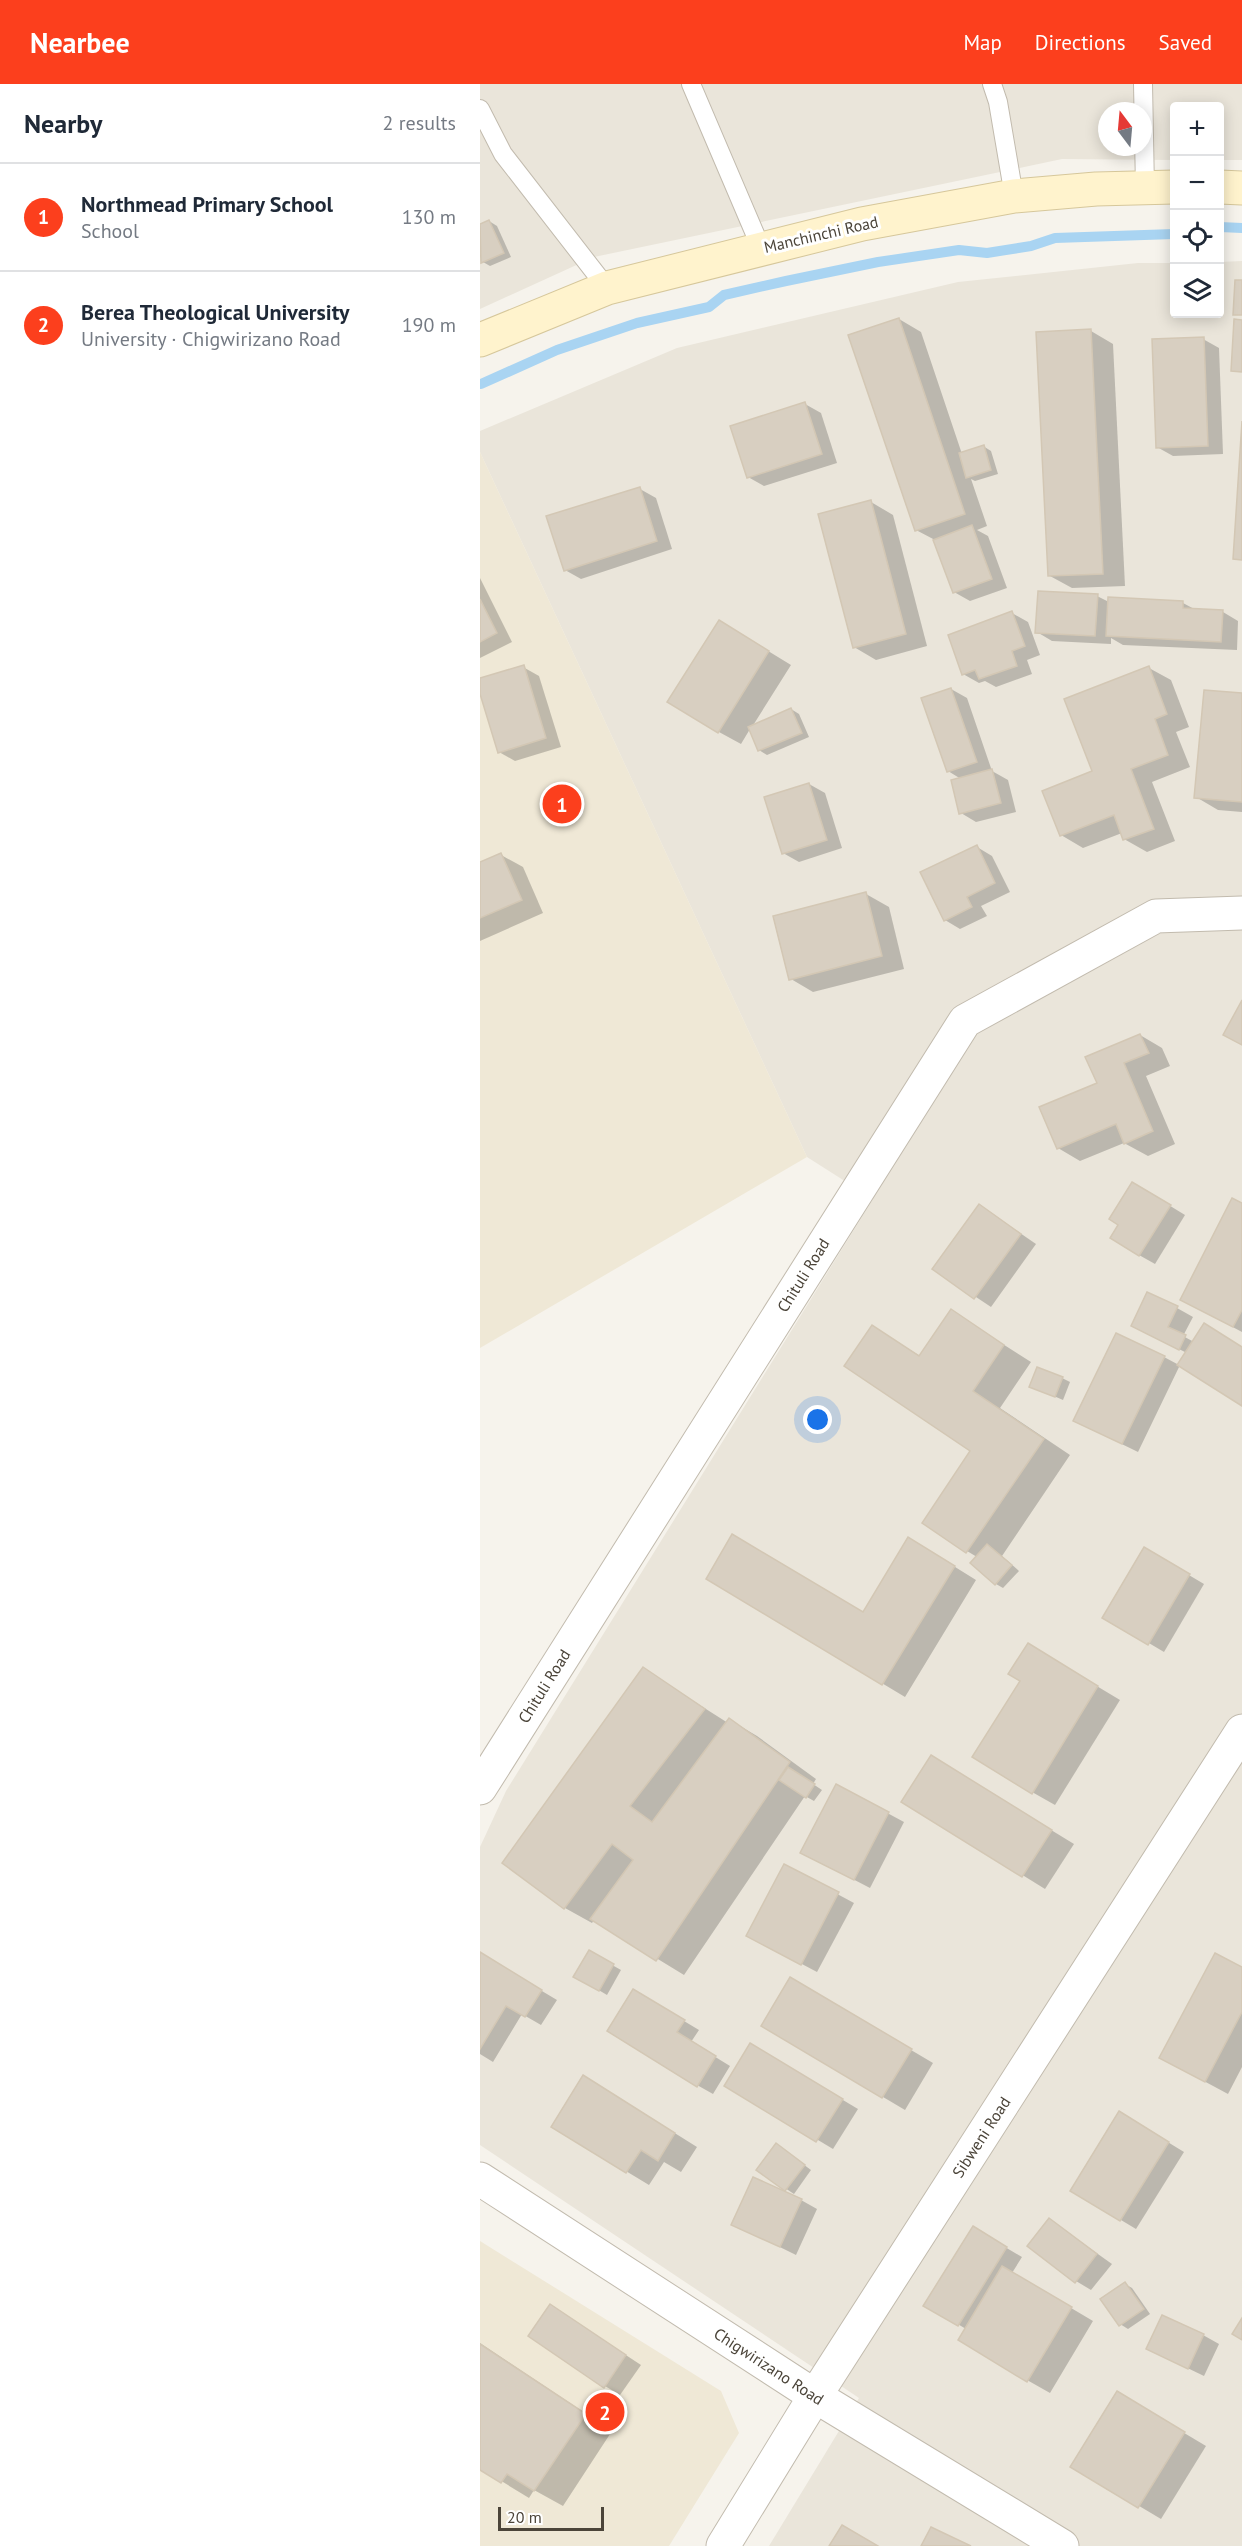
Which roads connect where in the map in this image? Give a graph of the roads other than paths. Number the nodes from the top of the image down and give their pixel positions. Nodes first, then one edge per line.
1 (691, 84) edge
2 (992, 84) edge
3 (1143, 84) edge
4 (480, 109) edge
5 (1160, 187) edge
6 (1224, 187) edge
7 (1242, 188) edge
8 (1014, 196) junction
9 (761, 248) junction
10 (607, 288) junction
11 (480, 340) edge
12 (1242, 913) edge
13 (1242, 1731) edge
14 (480, 1788) edge
15 (480, 2178) edge
16 (815, 2396) junction
17 (723, 2546) edge
18 (1062, 2546) edge

1 - 9 lane
2 - 8 lane
3 - 5 lane
4 - 10 lane
5 - 8 main road, Manchinchi Road
6 - 7 main road
8 - 9 main road, Manchinchi Road
9 - 10 main road, Manchinchi Road
10 - 11 main road, Manchinchi Road
12 - 14 street, Chituli Road
13 - 16 street, Sibweni Road
15 - 16 street, Chigwirizano Road
16 - 17 street, Sibweni Road
16 - 18 street, Chigwirizano Road

